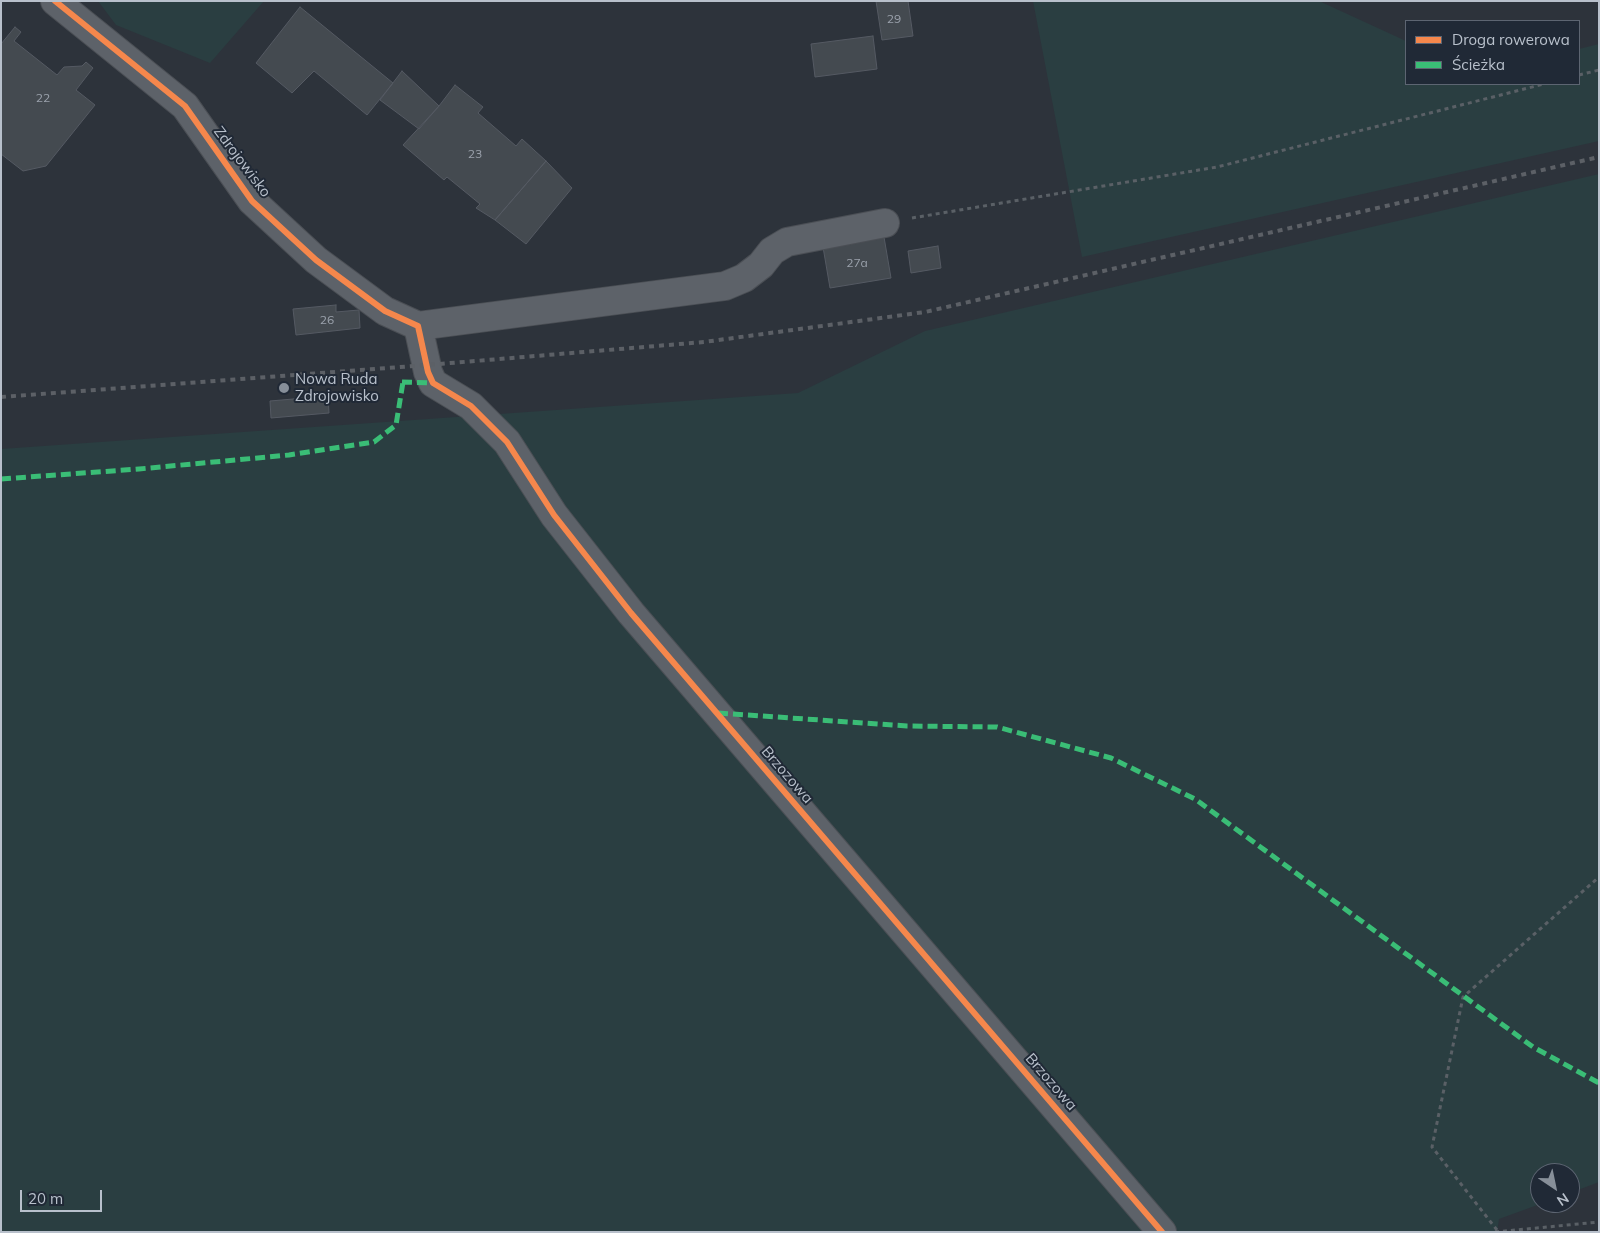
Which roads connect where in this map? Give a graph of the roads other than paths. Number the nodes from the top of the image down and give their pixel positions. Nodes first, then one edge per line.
1 (55, 1) edge
2 (884, 223) road end
3 (418, 326) junction
4 (1162, 1232) edge

1 - 3 street, Zdrojowisko
2 - 3 street
3 - 4 street, Brzozowa

